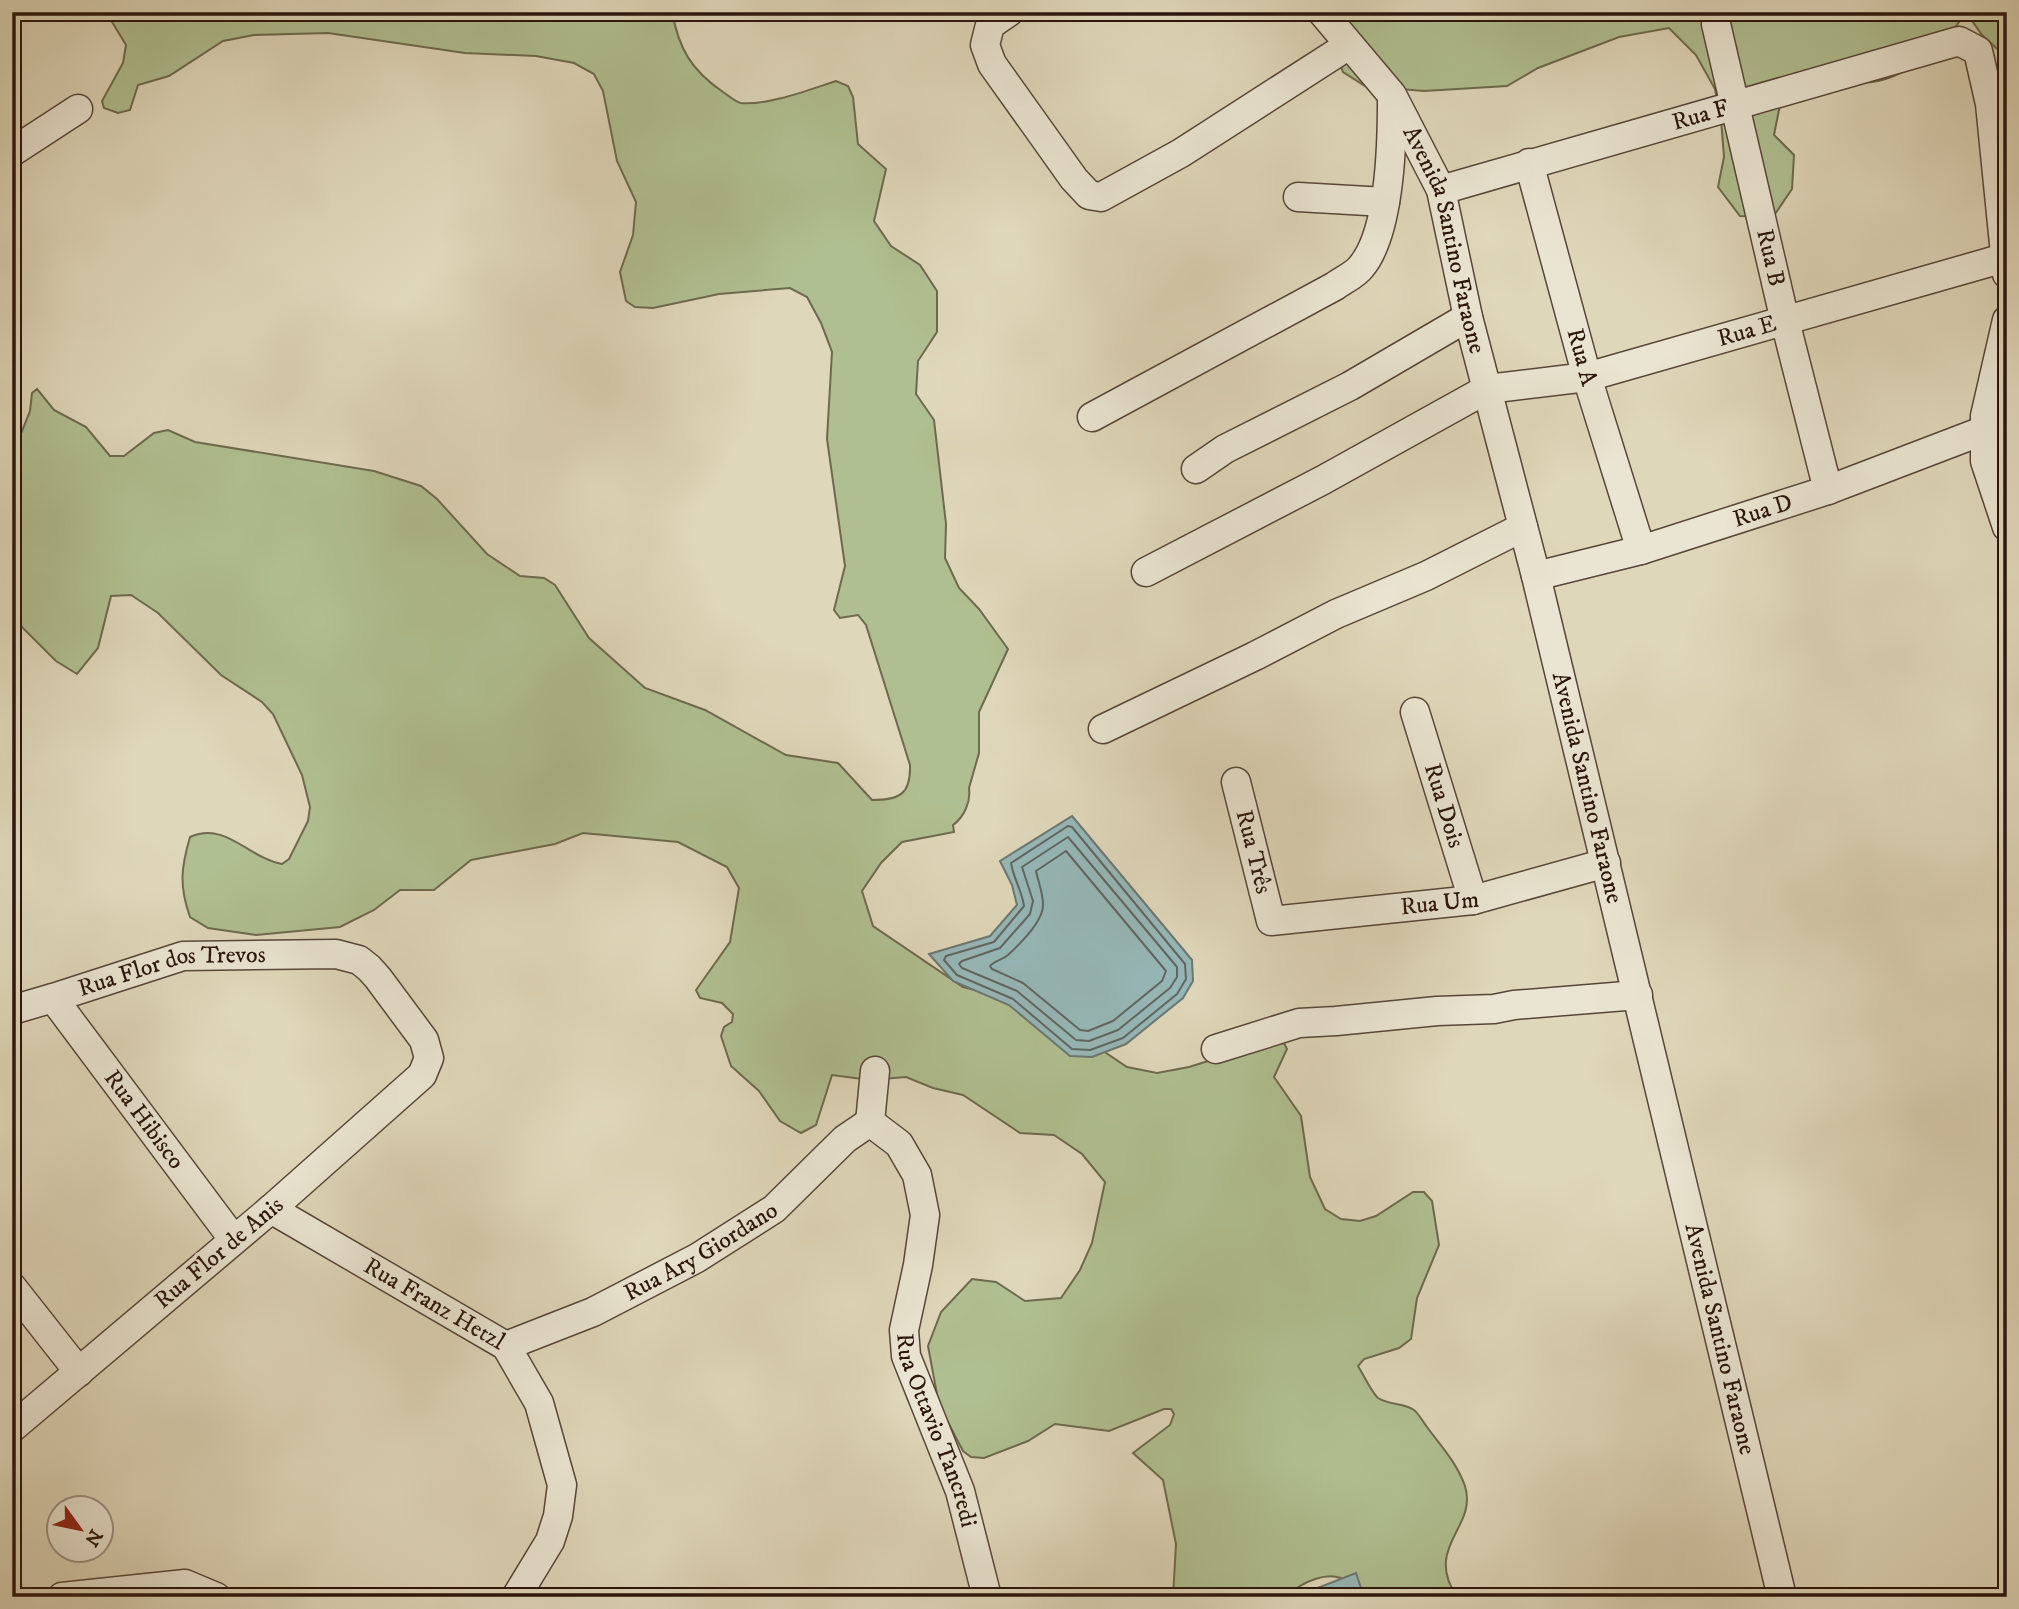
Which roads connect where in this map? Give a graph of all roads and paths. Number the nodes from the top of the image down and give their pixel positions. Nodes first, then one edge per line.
1 (1009, 12) edge
2 (1322, 12) edge
3 (1716, 24) dead end
4 (1349, 45) junction
5 (1392, 95) junction
6 (1734, 104) junction
7 (78, 109) dead end
8 (12, 152) edge
9 (1529, 163) junction
10 (1440, 190) junction
11 (1298, 197) dead end
12 (1385, 202) junction
13 (2006, 266) edge
14 (1468, 317) junction
15 (2007, 320) edge
16 (1785, 321) junction
17 (1587, 377) junction
18 (1488, 389) junction
19 (1092, 417) dead end
20 (1985, 430) junction
21 (1196, 469) dead end
22 (1828, 489) junction
23 (1523, 527) junction
24 (2007, 527) edge
25 (1641, 550) junction
26 (1146, 572) dead end
27 (1536, 576) junction
28 (1415, 712) dead end
29 (1103, 729) dead end
30 (1236, 782) dead end
31 (1606, 863) junction
32 (1473, 900) junction
33 (1270, 921) joint
34 (1638, 995) junction
35 (53, 999) junction
36 (12, 1010) edge
37 (1216, 1049) dead end
38 (874, 1071) dead end
39 (422, 1075) joint
40 (870, 1122) junction
41 (271, 1209) junction
42 (234, 1240) junction
43 (12, 1287) edge
44 (506, 1346) junction
45 (79, 1372) junction
46 (12, 1427) edge
47 (62, 1597) edge
48 (216, 1597) edge
49 (516, 1597) edge
50 (987, 1597) edge
51 (1782, 1597) edge

1 - 4 street
2 - 4 street, Avenida Santino Faraone
3 - 6 street, Rua B
4 - 5 street, Avenida Santino Faraone
5 - 10 street, Avenida Santino Faraone
5 - 12 street
6 - 9 street, Rua F
6 - 13 street, Rua F
6 - 16 street, Rua B
7 - 8 street
9 - 10 street, Rua F
9 - 17 street, Rua A
10 - 14 street, Avenida Santino Faraone
11 - 12 street
12 - 19 street
13 - 16 street, Rua E
14 - 18 street, Avenida Santino Faraone
14 - 21 street
15 - 20 street
16 - 17 street, Rua E
16 - 22 street, Rua B
17 - 18 street, Rua E
17 - 25 street, Rua A
18 - 23 street, Avenida Santino Faraone
18 - 26 street
20 - 22 street, Rua D
20 - 24 street
22 - 25 street, Rua D
23 - 27 street, Avenida Santino Faraone
23 - 29 street
25 - 27 street, Rua D
27 - 31 street, Avenida Santino Faraone
28 - 32 street, Rua Dois
30 - 33 street, Rua Três
31 - 32 street, Rua Um
31 - 34 street, Avenida Santino Faraone
32 - 33 street, Rua Um
34 - 37 street
34 - 51 street, Avenida Santino Faraone
35 - 36 street, Rua Flor dos Trevos
35 - 39 street, Rua Flor dos Trevos
35 - 42 street, Rua Hibisco
38 - 40 street
39 - 41 street, Rua Flor de Anis
40 - 44 street, Rua Ary Giordano
40 - 50 street, Rua Ottavio Tancredi
41 - 42 street, Rua Flor de Anis
41 - 44 street, Rua Franz Hetzl
42 - 45 street, Rua Flor de Anis
43 - 45 street
44 - 49 street, Rua Franz Hetzl
45 - 46 street, Rua Flor de Anis
47 - 48 street

